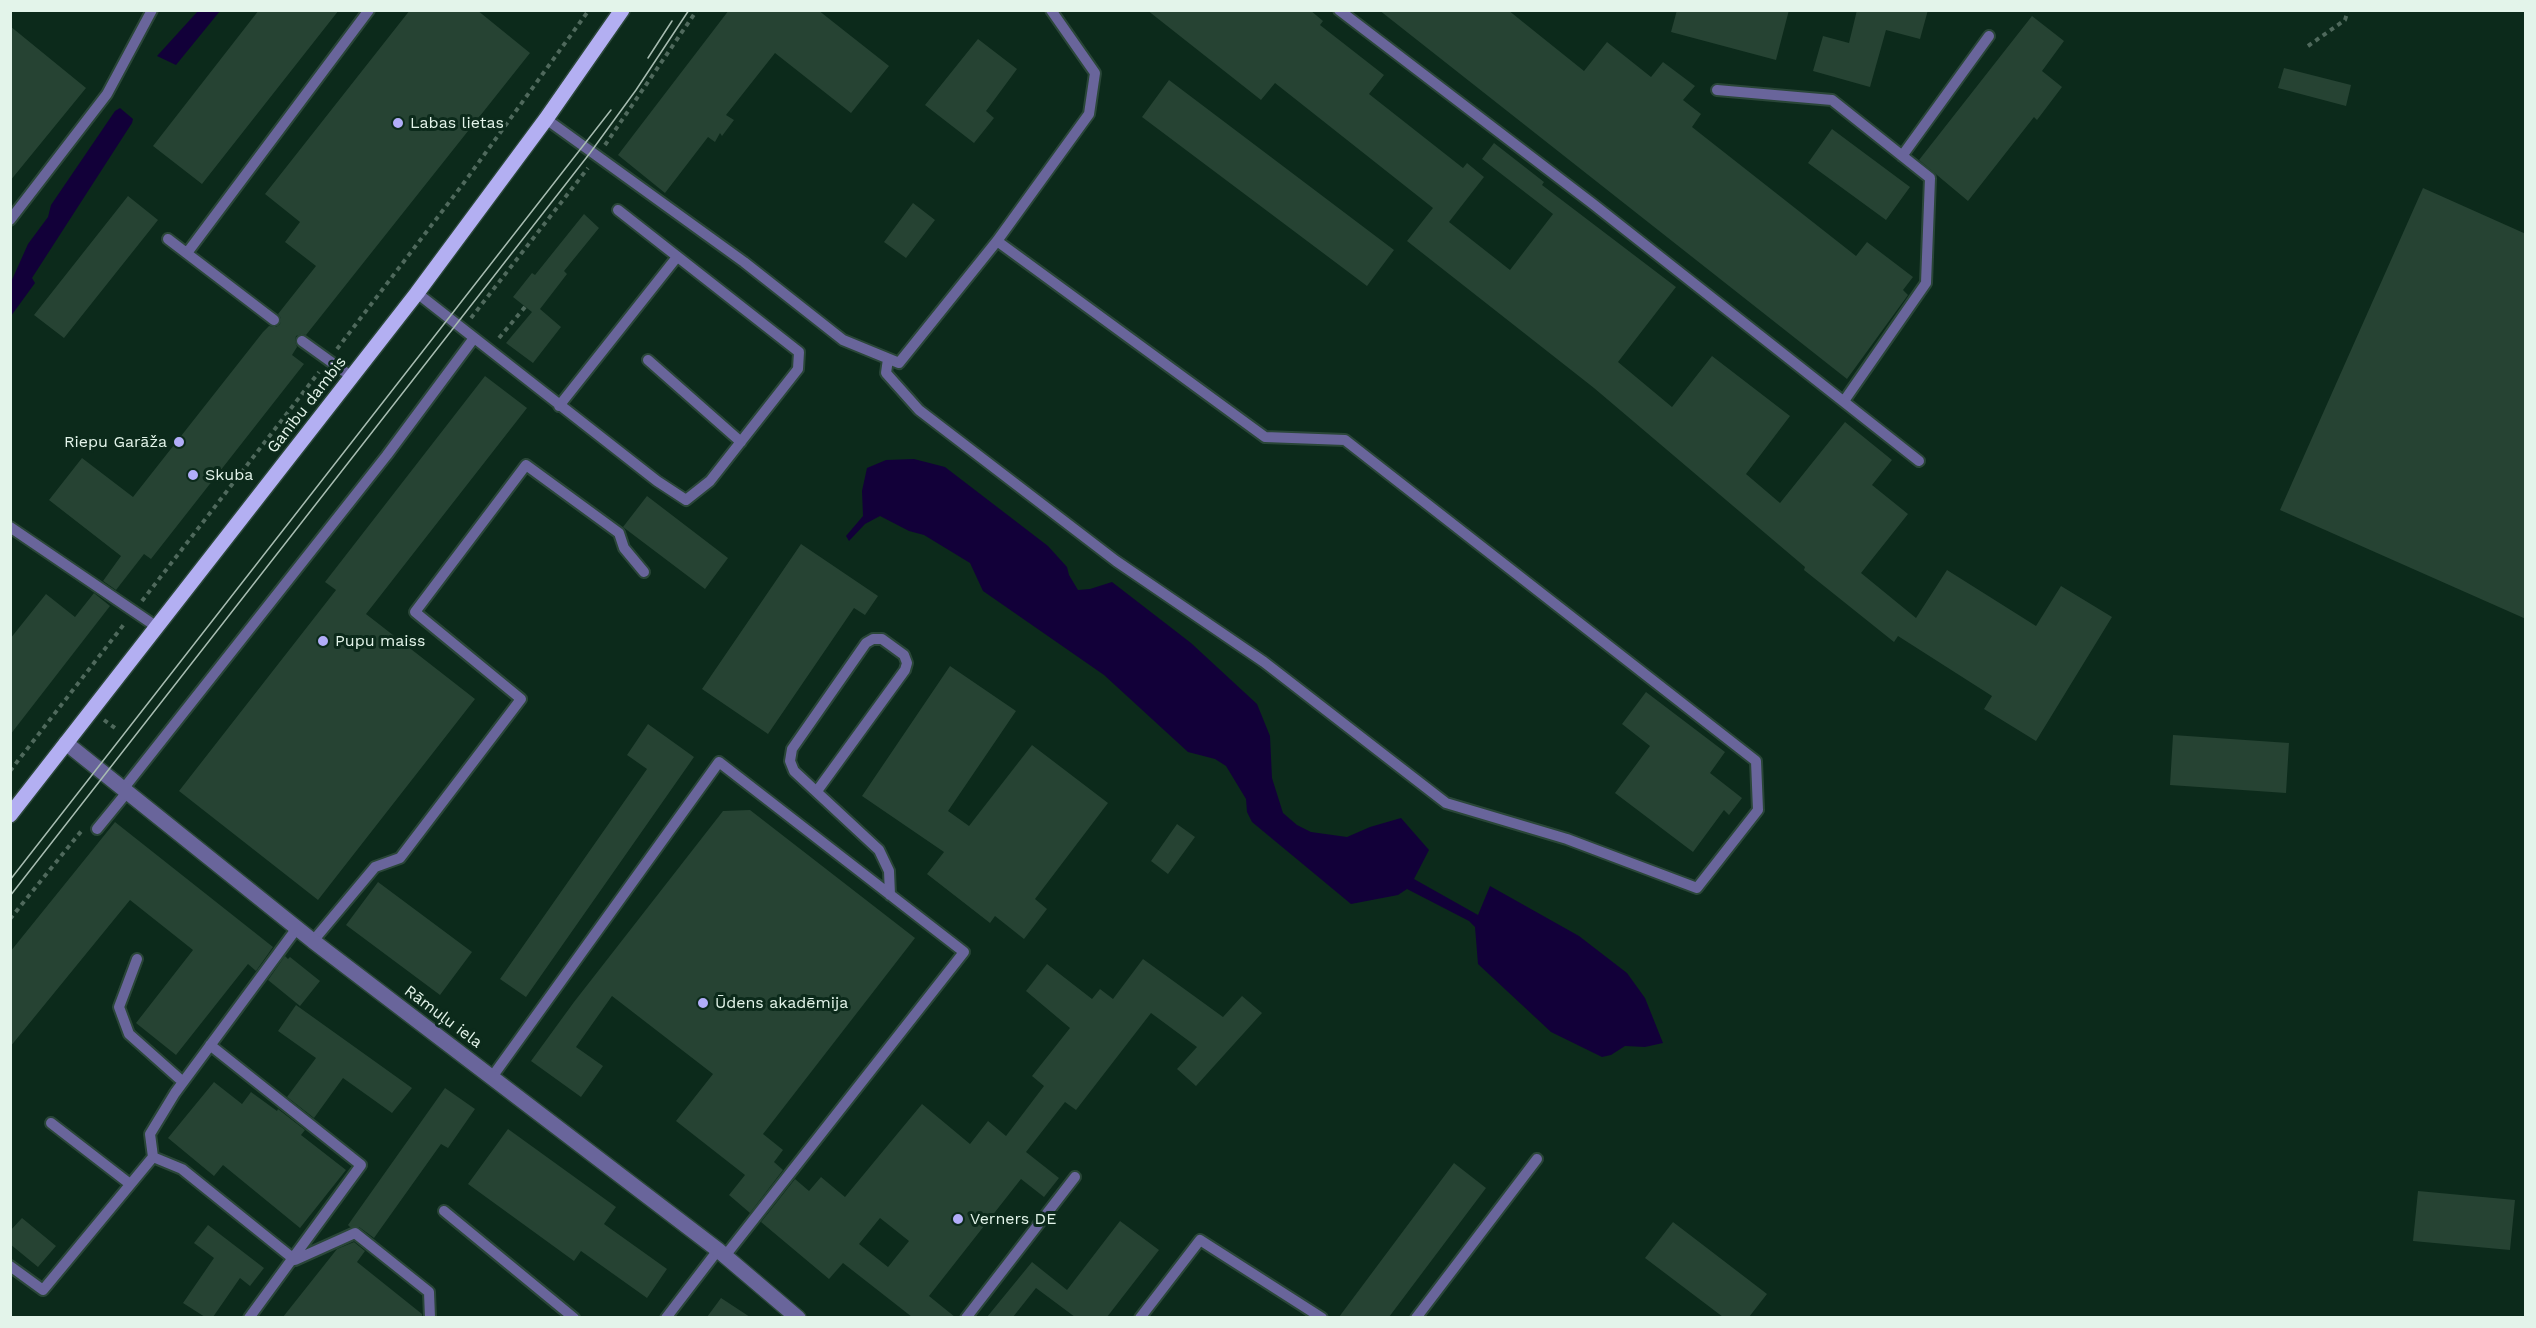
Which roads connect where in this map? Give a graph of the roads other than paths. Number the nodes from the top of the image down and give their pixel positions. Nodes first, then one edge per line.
1 (152, 10) edge
2 (369, 10) edge
3 (622, 10) edge
4 (1051, 10) edge
5 (1339, 10) edge
6 (1989, 36) dead end
7 (1717, 90) dead end
8 (546, 119) junction
9 (1902, 156) junction
10 (618, 210) dead end
11 (10, 220) edge
12 (168, 239) dead end
13 (997, 241) junction
14 (187, 253) junction
15 (677, 256) junction
16 (417, 293) junction
17 (274, 320) dead end
18 (474, 338) junction
19 (302, 341) dead end
20 (888, 359) junction
21 (648, 360) dead end
22 (352, 376) junction
23 (1844, 401) junction
24 (560, 406) junction
25 (741, 442) junction
26 (1919, 461) dead end
27 (10, 526) edge
28 (644, 572) dead end
29 (157, 627) junction
30 (66, 743) junction
31 (126, 789) junction
32 (817, 791) junction
33 (10, 815) edge
34 (92, 829) road end
35 (890, 895) junction
36 (297, 928) junction
37 (313, 941) junction
38 (137, 959) dead end
39 (210, 1045) junction
40 (492, 1077) junction
41 (183, 1082) junction
42 (51, 1123) dead end
43 (153, 1157) junction
44 (1537, 1159) dead end
45 (1075, 1177) dead end
46 (130, 1184) junction
47 (444, 1211) dead end
48 (721, 1253) junction
49 (293, 1258) junction
50 (10, 1266) edge
51 (249, 1317) edge
52 (430, 1317) edge
53 (574, 1317) edge
54 (666, 1317) edge
55 (798, 1317) edge
56 (966, 1317) edge
57 (1140, 1317) edge
58 (1322, 1317) edge
59 (1416, 1317) edge

1 - 11 lane
2 - 14 lane
3 - 8 main road, Ganību dambis
4 - 13 lane
5 - 23 lane
6 - 9 lane
7 - 9 lane
8 - 16 main road, Ganību dambis
8 - 20 lane
9 - 23 lane
10 - 15 lane
12 - 14 lane
13 - 20 lane
13 - 20 lane
14 - 17 lane
15 - 24 lane
15 - 25 lane
16 - 18 lane
16 - 22 main road, Ganību dambis
18 - 24 lane
18 - 31 lane
19 - 22 lane
21 - 25 lane
22 - 29 main road, Ganību dambis
23 - 26 lane
24 - 25 lane
27 - 29 lane
28 - 37 lane
29 - 30 main road, Ganību dambis
30 - 31 street, Rāmuļu iela
30 - 33 main road, Ganību dambis
31 - 34 lane
31 - 36 street, Rāmuļu iela
32 - 32 lane
32 - 35 lane
35 - 40 lane
35 - 48 lane
36 - 37 street, Rāmuļu iela
36 - 39 lane
37 - 40 street, Rāmuļu iela
38 - 41 lane
39 - 41 lane
39 - 49 lane
40 - 48 street, Rāmuļu iela
41 - 43 lane
42 - 46 lane
43 - 46 lane
43 - 49 lane
44 - 59 lane
45 - 56 lane
46 - 50 lane
47 - 53 lane
48 - 54 lane
48 - 55 street, Rāmuļu iela
49 - 51 lane
49 - 52 lane
57 - 58 lane

